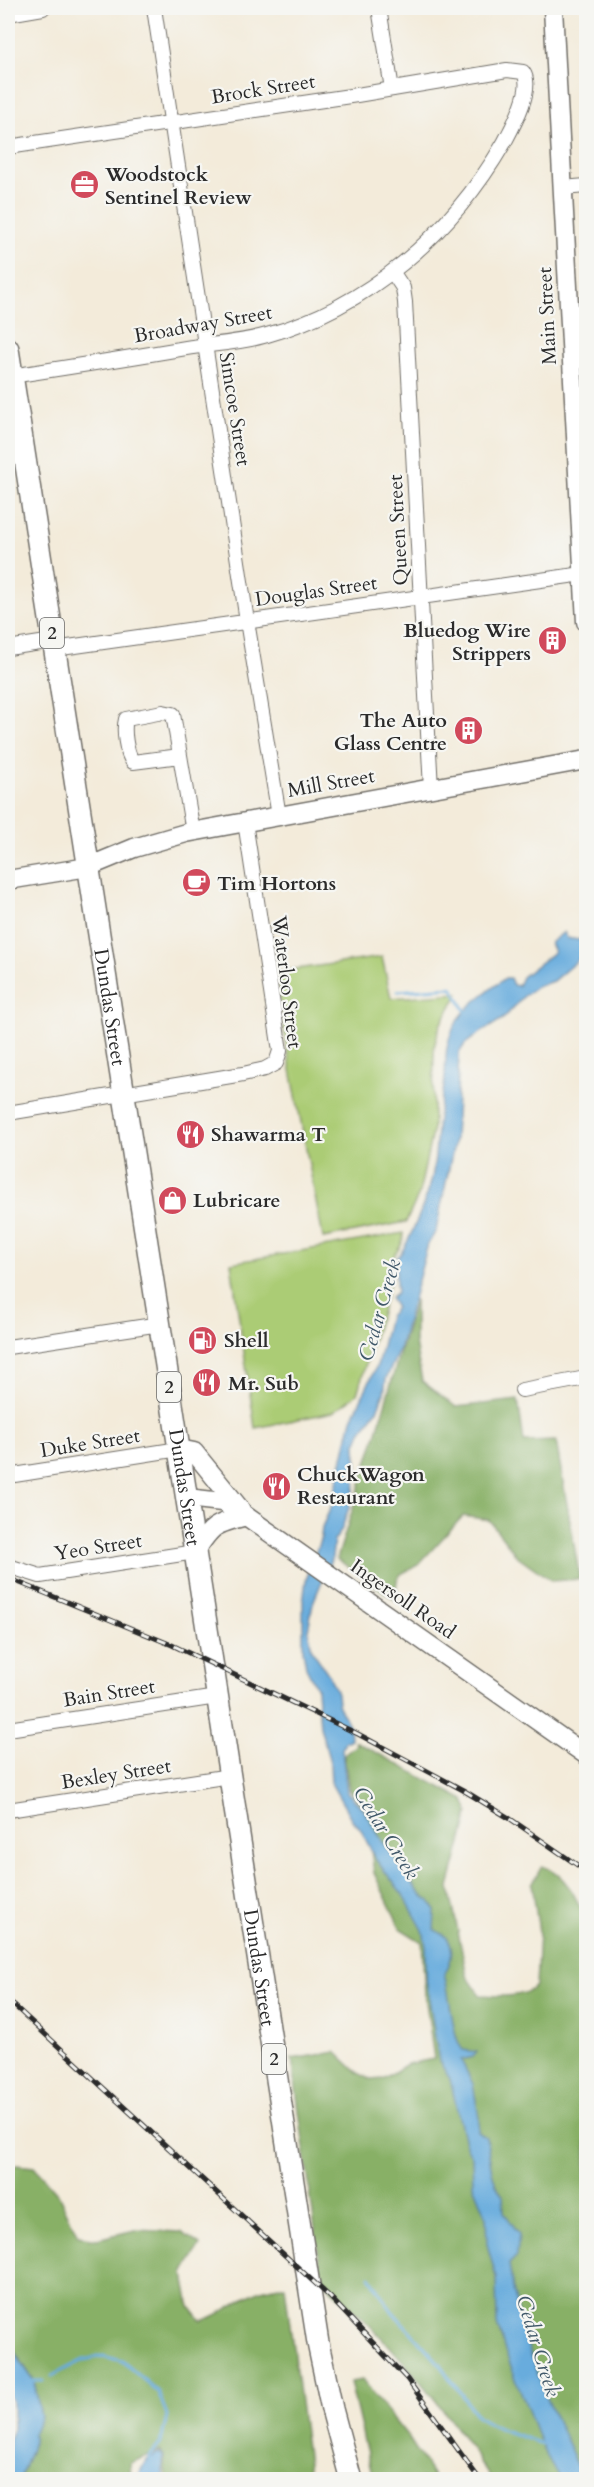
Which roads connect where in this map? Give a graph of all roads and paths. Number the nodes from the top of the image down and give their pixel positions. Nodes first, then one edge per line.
1 (43, 8) edge
2 (154, 8) edge
3 (379, 8) edge
4 (554, 8) edge
5 (8, 14) edge
6 (523, 72) joint
7 (392, 88) junction
8 (172, 123) junction
9 (8, 147) edge
10 (586, 186) edge
11 (563, 188) junction
12 (393, 273) junction
13 (205, 345) junction
14 (8, 350) edge
15 (11, 376) junction
16 (11, 401) edge
17 (583, 574) junction
18 (421, 596) junction
19 (247, 621) junction
20 (586, 622) edge
21 (54, 645) junction
22 (8, 648) edge
23 (180, 756) junction
24 (586, 760) edge
25 (431, 789) junction
26 (279, 816) junction
27 (245, 822) junction
28 (194, 832) junction
29 (88, 867) junction
30 (8, 880) edge
31 (123, 1094) junction
32 (8, 1113) edge
33 (160, 1324) junction
34 (8, 1347) edge
35 (586, 1378) edge
36 (522, 1390) dead end
37 (179, 1449) junction
38 (8, 1476) edge
39 (187, 1498) junction
40 (246, 1516) junction
41 (195, 1552) junction
42 (8, 1566) edge
43 (217, 1697) junction
44 (8, 1729) edge
45 (586, 1755) edge
46 (230, 1776) junction
47 (8, 1810) edge
48 (351, 2480) edge

1 - 5 street
2 - 8 street, Simcoe Street
3 - 7 street
4 - 11 main road, Main Street
6 - 7 street, Brock Street
6 - 12 street, Broadway Street
7 - 8 street, Brock Street
8 - 9 street, Brock Street
8 - 13 street, Simcoe Street
10 - 11 street
11 - 17 main road, Main Street
12 - 13 street, Broadway Street
12 - 18 street, Queen Street
13 - 15 street, Broadway Street
13 - 19 street, Simcoe Street
14 - 15 main road, Dundas Street / 2
15 - 16 main road, Dundas Street / 2
16 - 21 main road, Dundas Street / 2
17 - 18 street, Douglas Street
17 - 20 main road, Main Street
18 - 19 street, Douglas Street
18 - 25 street, Queen Street
19 - 21 street, Douglas Street
19 - 26 street, Simcoe Street
21 - 22 street, Douglas Street
21 - 29 main road, Dundas Street / 2
23 - 23 street
23 - 28 street
24 - 25 main road, Mill Street
25 - 26 main road, Mill Street
26 - 27 main road, Mill Street
27 - 28 main road, Mill Street
27 - 31 street, Waterloo Street
28 - 29 main road, Mill Street
29 - 30 main road, Mill Street
29 - 31 main road, Dundas Street / 2
31 - 32 street
31 - 33 main road, Dundas Street / 2
33 - 34 street
33 - 37 main road, Dundas Street / 2
35 - 36 street
37 - 38 street, Duke Street
37 - 39 main road, Dundas Street / 2
37 - 40 main road
39 - 40 main road, Ingersoll Road
39 - 41 main road, Dundas Street / 2
40 - 41 main road
40 - 45 main road, Ingersoll Road
41 - 42 street, Yeo Street
41 - 43 main road, Dundas Street / 2
43 - 44 street, Bain Street
43 - 46 main road, Dundas Street / 2
46 - 47 street, Bexley Street
46 - 48 main road, Dundas Street / 2

